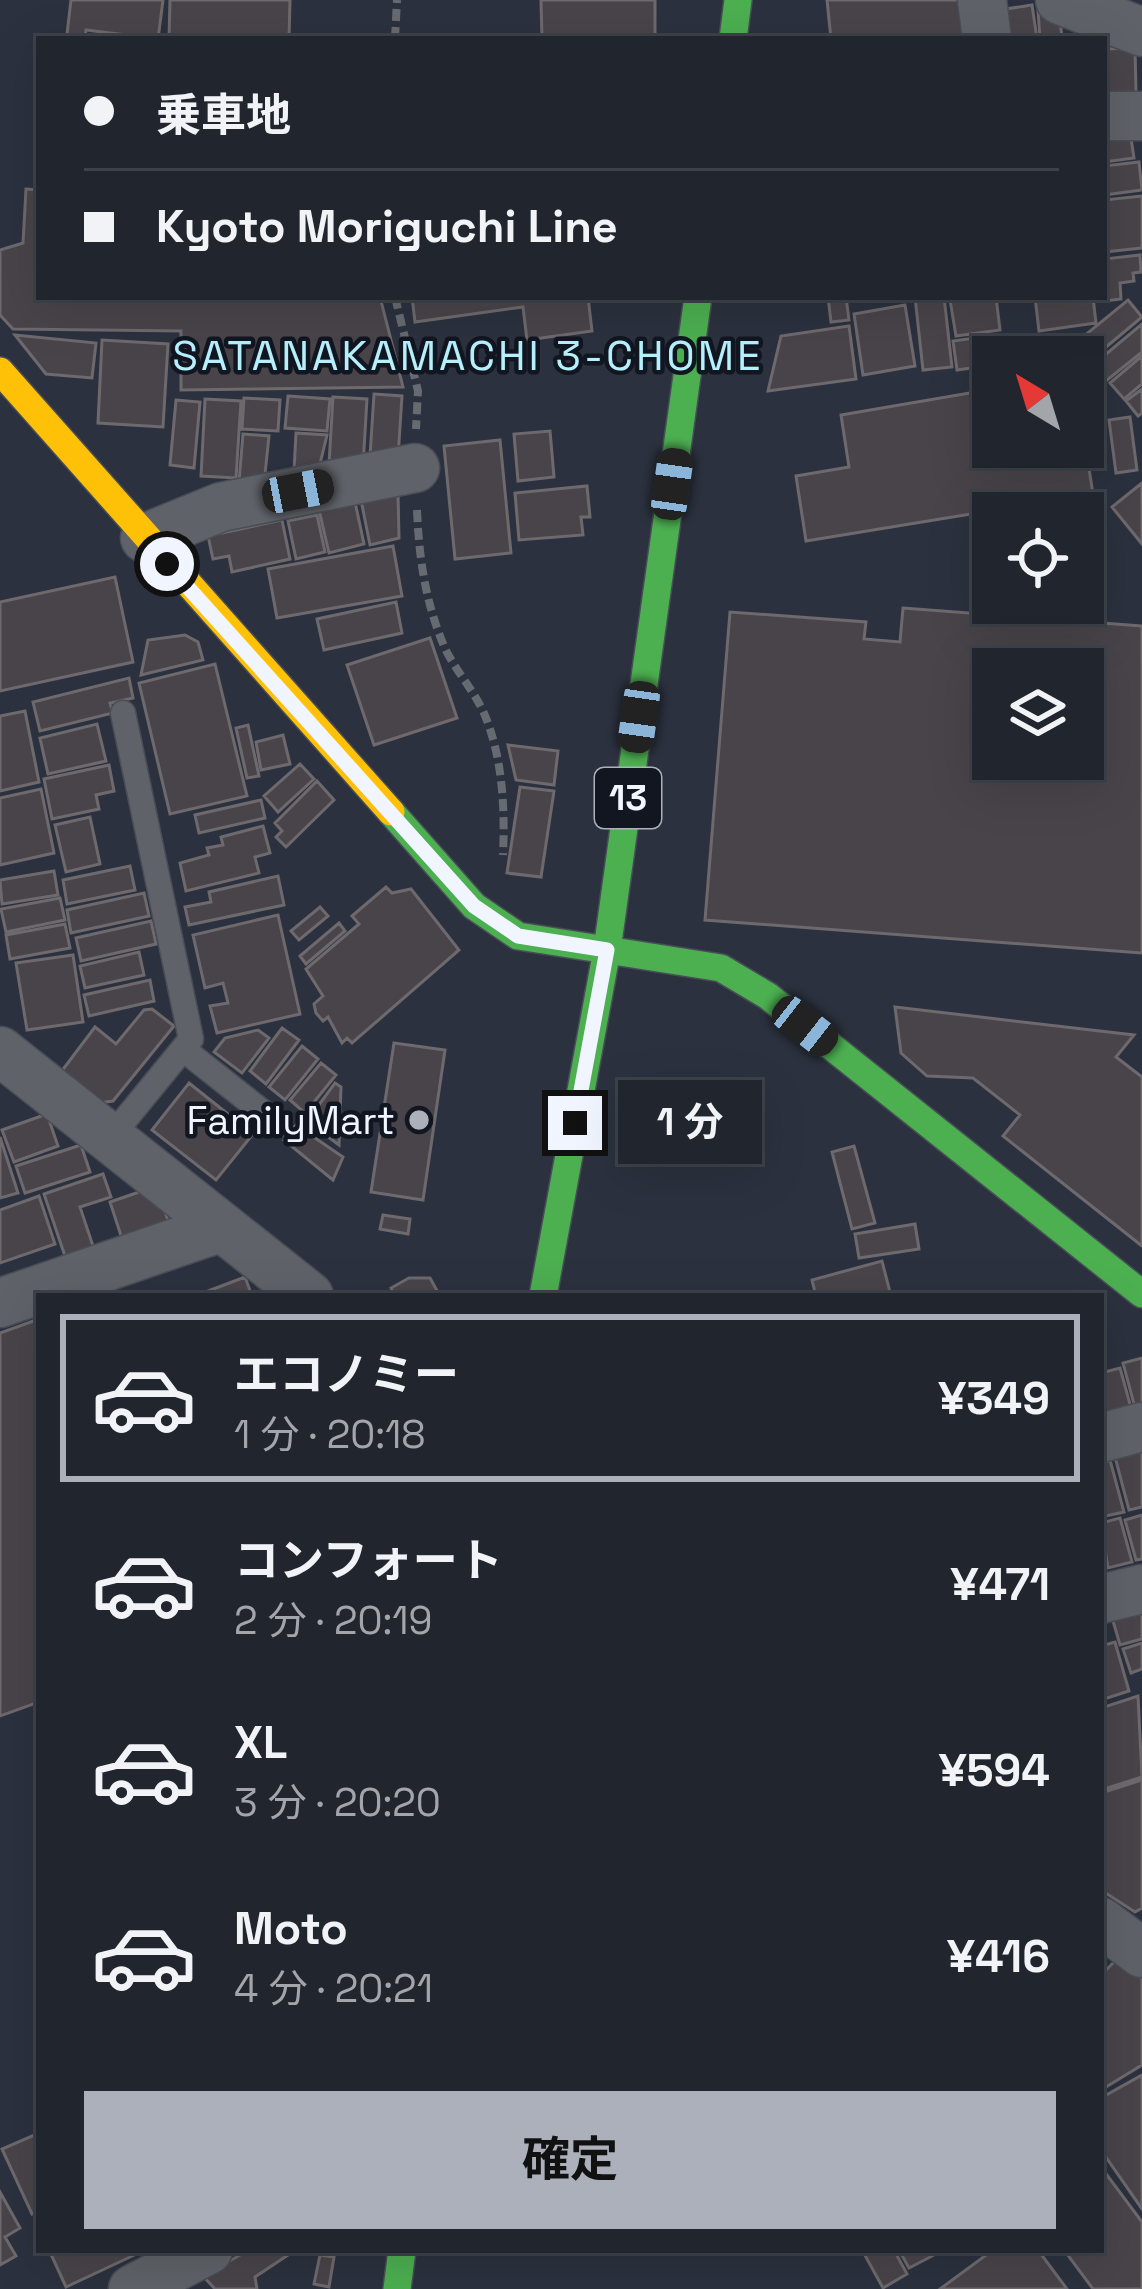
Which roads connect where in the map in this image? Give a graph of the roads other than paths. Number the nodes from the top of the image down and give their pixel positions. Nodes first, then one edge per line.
1 (738, 0) edge
2 (982, 0) edge
3 (1060, 0) edge
4 (1142, 32) edge
5 (733, 36) edge
6 (987, 36) edge
7 (1107, 116) edge
8 (1142, 116) edge
9 (698, 300) edge
10 (0, 371) edge
11 (415, 468) road end
12 (145, 538) junction
13 (123, 713) dead end
14 (607, 950) junction
15 (183, 1049) junction
16 (0, 1051) edge
17 (22, 1094) edge
18 (279, 1125) dead end
19 (110, 1138) junction
20 (222, 1227) junction
21 (305, 1293) edge
22 (543, 1293) edge
23 (1142, 1294) edge
24 (0, 1303) edge
25 (1142, 1427) edge
26 (1104, 1437) edge
27 (1142, 1589) edge
28 (1104, 1598) edge
29 (1104, 1924) edge
30 (1142, 1953) edge
31 (202, 2253) edge
32 (402, 2253) edge
33 (133, 2289) edge
34 (397, 2289) edge

1 - 5 street
2 - 6 street
3 - 4 street
7 - 8 street
9 - 14 street, 13
10 - 12 street
11 - 12 street
12 - 14 street
13 - 15 lane
14 - 22 street, 13
14 - 23 street
15 - 18 lane
15 - 19 lane
16 - 17 street
17 - 19 street
19 - 20 street
20 - 21 street
20 - 24 street
25 - 26 street
27 - 28 street
29 - 30 street
31 - 33 street
32 - 34 street

